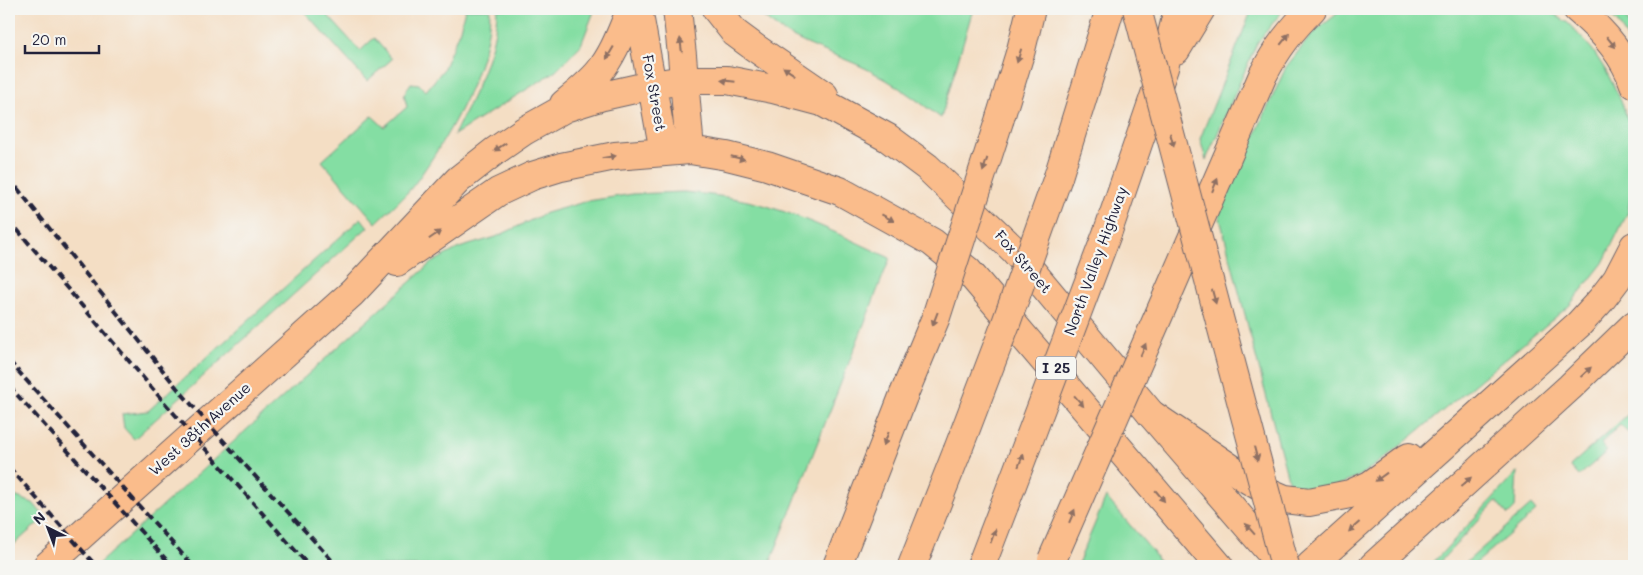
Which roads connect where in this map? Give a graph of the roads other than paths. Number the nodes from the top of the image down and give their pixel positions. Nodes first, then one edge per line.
1 (631, 9) edge
2 (638, 9) edge
3 (677, 9) edge
4 (716, 9) edge
5 (1031, 9) edge
6 (1110, 9) edge
7 (1137, 9) edge
8 (1178, 9) edge
9 (1201, 9) edge
10 (1312, 9) edge
11 (1577, 9) edge
12 (1164, 68) junction
13 (684, 80) junction
14 (1634, 84) edge
15 (652, 85) junction
16 (542, 121) junction
17 (888, 138) junction
18 (677, 151) junction
19 (1634, 246) edge
20 (352, 293) junction
21 (1630, 328) edge
22 (1520, 377) junction
23 (1151, 414) junction
24 (1430, 515) junction
25 (1051, 563) edge
26 (47, 566) edge
27 (836, 566) edge
28 (912, 566) edge
29 (982, 566) edge
30 (1219, 566) edge
31 (1284, 566) edge
32 (1310, 566) edge
33 (1373, 566) edge
34 (1391, 566) edge

1 -> 16 main road
2 - 15 main road, Fox Street
13 -> 3 main road, Fox Street
17 -> 4 main road
5 -> 27 main road, bridge
6 - 28 main road, bridge
7 -> 31 main road, bridge
8 - 12 main road, North Valley Highway / I 25
9 - 12 main road
25 -> 10 main road, bridge
11 -> 14 main road
29 -> 12 main road, North Valley Highway / I 25, bridge
13 - 15 main road, West 38th Avenue
17 -> 13 main road, Fox Street
13 - 18 main road, Fox Street
15 - 16 main road, West 38th Avenue
15 - 18 main road, Fox Street
16 -> 20 main road, West 38th Avenue
17 - 23 main road, Fox Street
20 -> 18 main road, West 38th Avenue
18 -> 30 main road
19 - 22 main road
20 - 26 main road, West 38th Avenue
24 -> 21 main road
22 -> 23 main road
22 -> 32 main road
31 -> 23 main road, Fox Street
24 - 33 main road
24 - 34 main road

